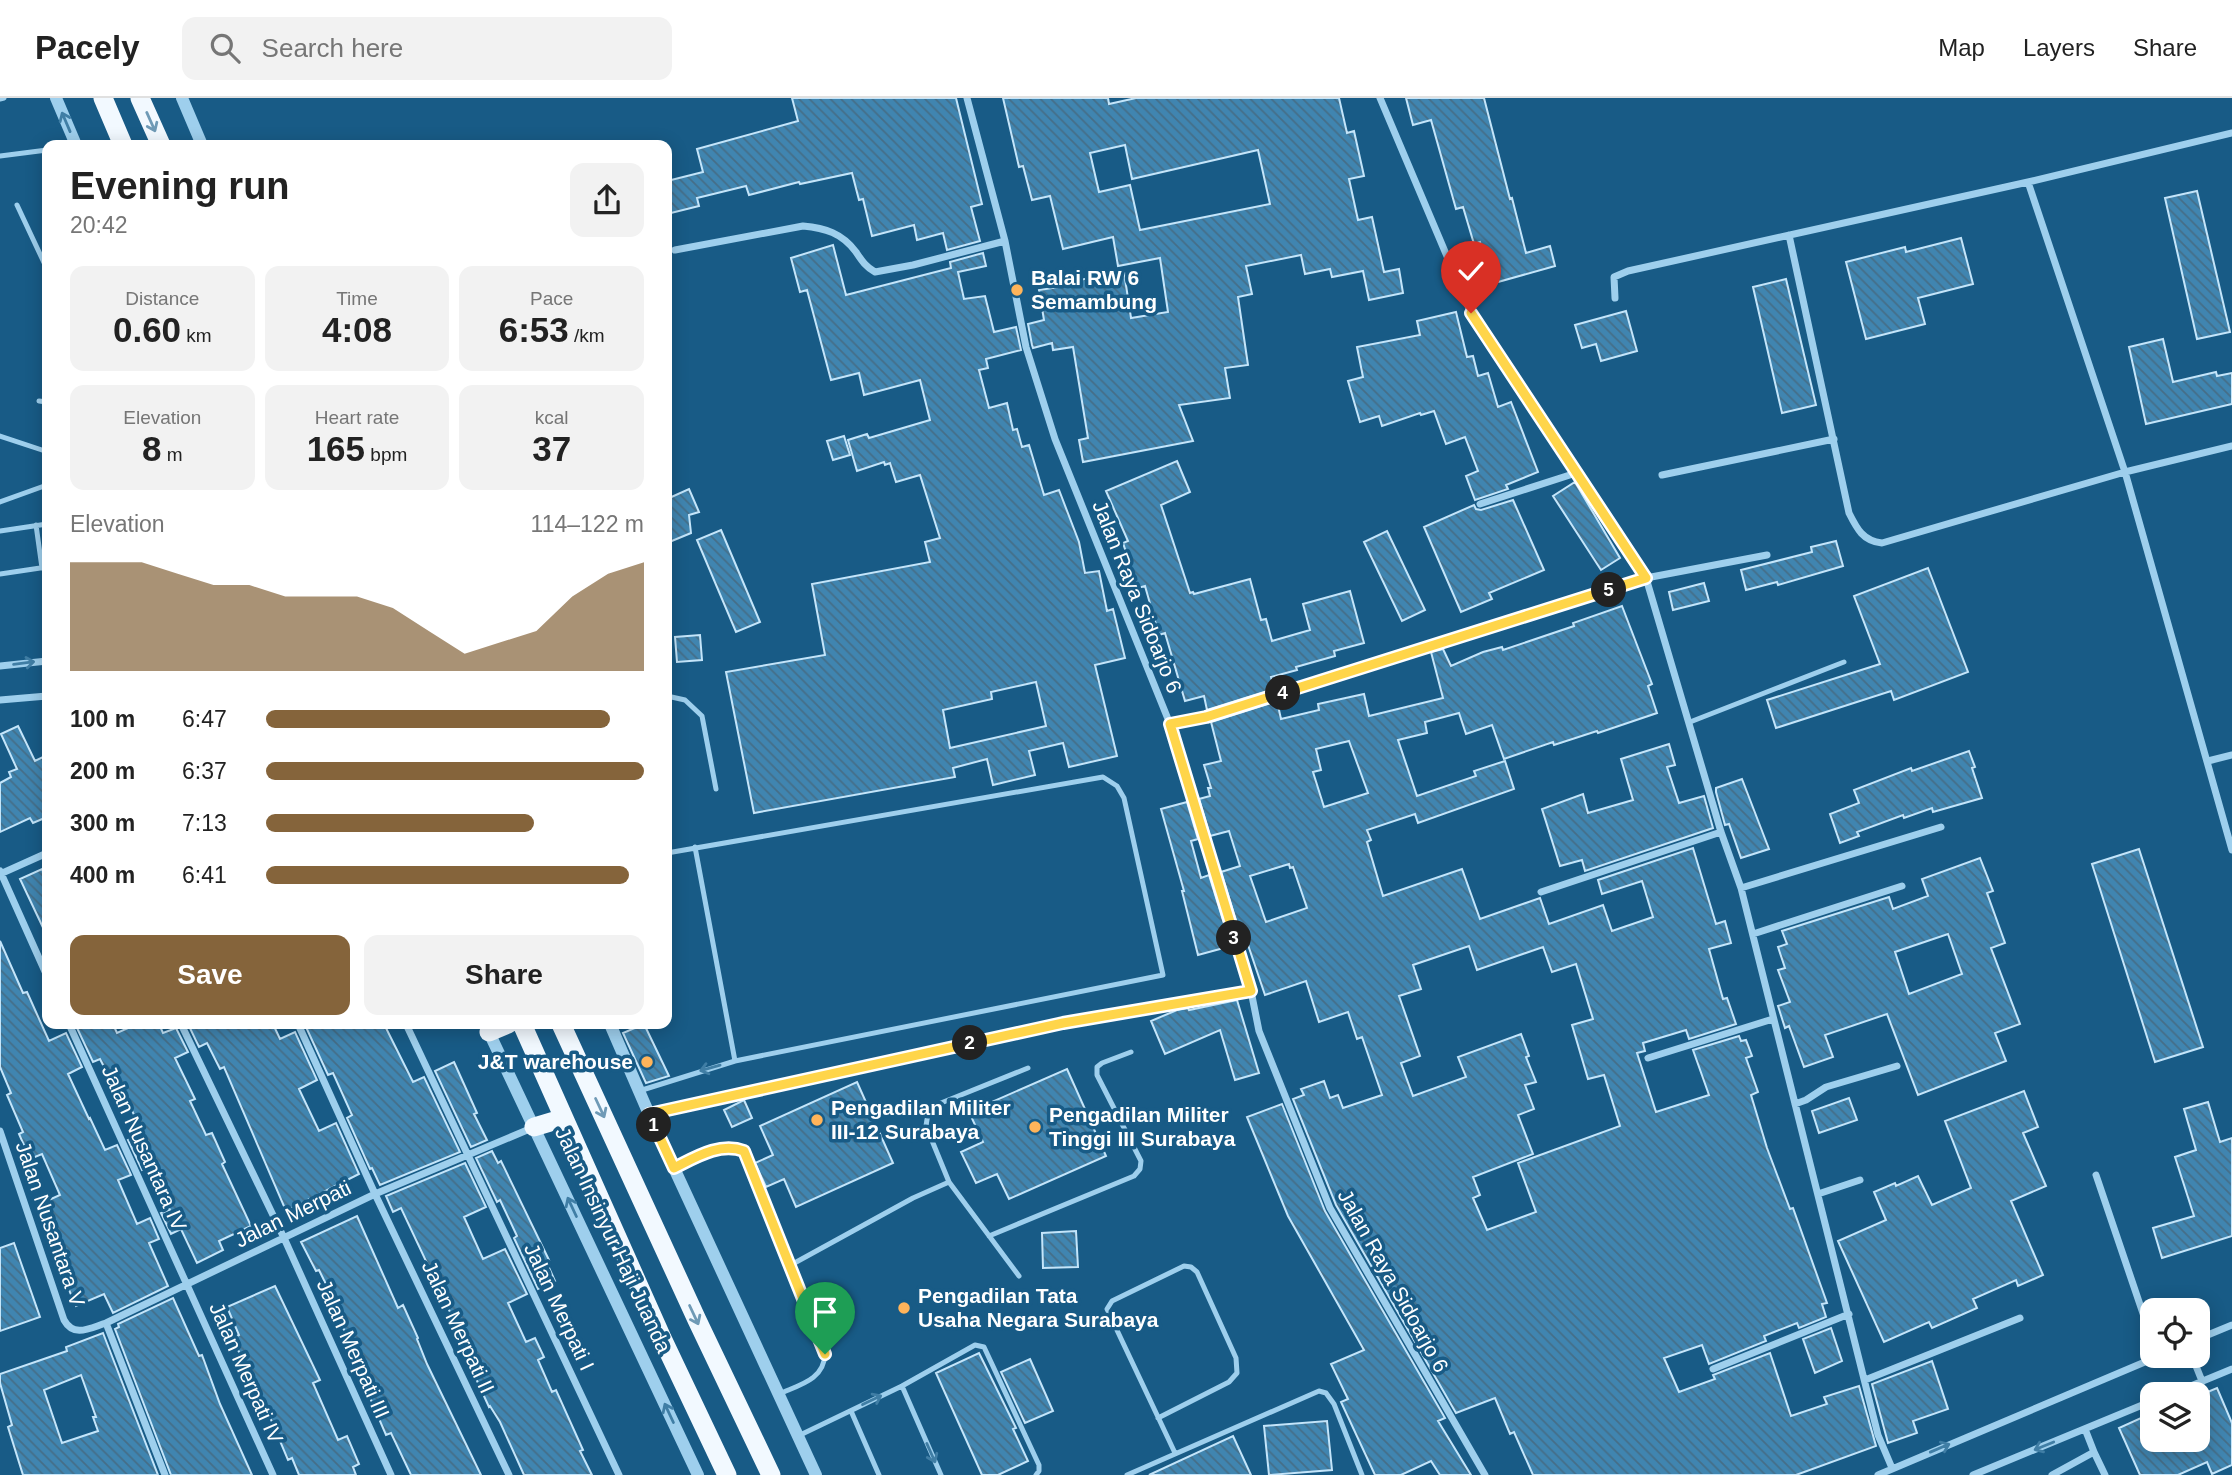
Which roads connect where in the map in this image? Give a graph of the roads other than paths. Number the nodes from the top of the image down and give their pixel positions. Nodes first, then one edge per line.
1 (56, 98) edge
2 (103, 98) edge
3 (140, 98) edge
4 (181, 98) edge
5 (967, 98) edge
6 (1380, 98) edge
7 (2232, 133) edge
8 (73, 140) edge
9 (121, 140) edge
10 (159, 140) edge
11 (200, 140) edge
12 (42, 151) edge
13 (0, 156) edge
14 (2028, 182) junction
15 (17, 205) dead end
16 (1789, 235) junction
17 (1005, 241) junction
18 (675, 250) dead end
19 (42, 258) edge
20 (1615, 298) dead end
21 (39, 401) dead end
22 (42, 401) edge
23 (0, 436) edge
24 (1834, 439) junction
25 (2232, 446) edge
26 (42, 450) dead end
27 (2125, 472) junction
28 (1576, 473) junction
29 (1662, 475) dead end
30 (42, 487) edge
31 (0, 502) edge
32 (1480, 504) dead end
33 (42, 524) edge
34 (36, 525) junction
35 (0, 531) edge
36 (42, 554) edge
37 (1767, 555) dead end
38 (42, 568) edge
39 (0, 574) edge
40 (1646, 578) junction
41 (42, 662) edge
42 (1844, 662) dead end
43 (0, 666) edge
44 (42, 696) edge
45 (672, 697) edge
46 (0, 700) edge
47 (1690, 722) junction
48 (1170, 724) junction
49 (2232, 755) edge
50 (2207, 761) junction
51 (716, 789) dead end
52 (1941, 827) dead end
53 (1721, 832) junction
54 (695, 847) junction
55 (2232, 850) edge
56 (672, 852) edge
57 (42, 855) edge
58 (0, 873) edge
59 (1902, 886) dead end
60 (1741, 888) junction
61 (1541, 892) dead end
62 (1753, 934) junction
63 (42, 965) edge
64 (1251, 991) junction
65 (1773, 1019) junction
66 (71, 1029) edge
67 (183, 1029) edge
68 (300, 1029) edge
69 (408, 1029) edge
70 (487, 1029) edge
71 (524, 1029) edge
72 (563, 1029) edge
73 (612, 1029) edge
74 (1131, 1052) dead end
75 (1648, 1058) dead end
76 (736, 1061) junction
77 (1897, 1066) dead end
78 (1028, 1068) dead end
79 (639, 1091) junction
80 (1795, 1104) junction
81 (649, 1114) junction
82 (564, 1118) junction
83 (534, 1127) junction
84 (0, 1131) edge
85 (468, 1155) junction
86 (674, 1168) junction
87 (2096, 1175) dead end
88 (1860, 1180) dead end
89 (949, 1182) junction
90 (375, 1194) junction
91 (1818, 1194) junction
92 (989, 1236) junction
93 (284, 1238) junction
94 (789, 1266) junction
95 (1019, 1276) dead end
96 (187, 1286) junction
97 (2140, 1305) edge
98 (1849, 1314) junction
99 (2020, 1318) dead end
100 (106, 1323) junction
101 (2232, 1325) edge
102 (68, 1328) joint
103 (2210, 1334) edge
104 (2140, 1364) edge
105 (2197, 1368) edge
106 (1713, 1369) dead end
107 (2232, 1369) edge
108 (1865, 1380) junction
109 (2202, 1381) joint
110 (902, 1386) junction
111 (779, 1394) junction
112 (2140, 1407) edge
113 (851, 1411) junction
114 (1158, 1418) junction
115 (2085, 1429) junction
116 (798, 1436) junction
117 (2094, 1452) junction
118 (1175, 1453) junction
119 (1892, 1468) junction
120 (165, 1475) edge
121 (273, 1475) edge
122 (391, 1475) edge
123 (509, 1475) edge
124 (620, 1475) edge
125 (698, 1475) edge
126 (727, 1475) edge
127 (771, 1475) edge
128 (816, 1475) edge
129 (879, 1475) edge
130 (941, 1475) edge
131 (1036, 1475) edge
132 (1127, 1475) edge
133 (1362, 1475) edge
134 (1485, 1475) edge
135 (1878, 1475) edge
136 (1973, 1475) edge
137 (2052, 1475) edge
138 (2105, 1475) edge

8 -> 1 street
2 - 9 highway
3 -> 10 highway
4 - 11 street
5 - 17 street, Jalan Raya Sidoarjo 6
6 - 28 street
7 - 14 street
12 - 13 lane
14 - 16 street
14 - 27 street
15 - 19 lane
16 - 20 street
16 - 24 street
17 - 18 street
17 - 48 street, Jalan Raya Sidoarjo 6
21 - 22 lane
23 - 26 lane
24 - 27 street
24 - 29 street
25 - 27 street
27 - 50 street
28 - 32 street
28 - 40 street
30 - 31 lane
33 - 34 lane
34 - 35 lane
34 - 36 lane
37 - 40 street
38 - 39 lane
40 - 47 street
40 - 48 street
43 -> 41 street
42 - 47 lane
44 - 46 street
45 - 51 lane
47 - 53 street
48 - 64 street, Jalan Raya Sidoarjo 6
49 - 50 street
50 - 55 street
52 - 60 street
53 - 60 street
53 - 61 street
54 - 56 lane
54 - 76 lane
54 - 76 lane
57 - 58 street
58 - 63 street
59 - 62 street
60 - 62 street
62 - 65 street
64 - 81 street
64 - 134 street, Jalan Raya Sidoarjo 6
65 - 75 street
65 - 80 street
66 - 96 street, Jalan Nusantara IV
67 - 93 street, Jalan Merpati III
68 - 90 street, Jalan Merpati II
69 - 85 street, Jalan Merpati I
70 - 83 street, Jalan Insinyur Haji Juanda
71 - 82 highway, Jalan Insinyur Haji Juanda
72 -> 127 highway, Jalan Insinyur Haji Juanda
73 - 79 street
74 - 92 lane
76 -> 79 lane
77 - 80 street
78 - 89 lane
79 - 81 street
80 - 91 street
81 - 86 street
82 - 83 highway
82 - 126 highway, Jalan Insinyur Haji Juanda
83 - 85 street, Jalan Merpati
125 -> 83 street, Jalan Insinyur Haji Juanda
84 - 102 street, Jalan Nusantara V
85 - 90 street, Jalan Merpati
85 - 124 street, Jalan Merpati I
86 - 94 lane
86 - 111 street
87 - 97 street
88 - 91 street
89 - 92 lane
89 - 94 lane
90 - 93 street, Jalan Merpati
90 - 123 street, Jalan Merpati II
91 - 98 street
92 - 95 lane
93 - 96 street, Jalan Merpati
93 - 122 street, Jalan Merpati III
94 - 111 lane
96 - 100 street, Jalan Merpati
96 - 121 street, Jalan Merpati IV
98 - 106 street
98 - 108 street
99 - 108 street
100 - 102 street, Jalan Merpati
100 - 120 street
101 - 103 street
119 -> 104 street
105 - 109 street
107 - 109 street
108 - 119 street
113 -> 110 lane
110 -> 130 lane
110 - 131 lane
111 - 116 street
112 - 115 street
113 - 116 lane
113 - 129 lane
114 - 114 lane
114 - 118 lane
115 - 117 street
115 -> 136 street
116 - 128 street
117 - 137 street
117 - 138 street
118 - 132 lane
118 - 133 lane
119 - 135 street

